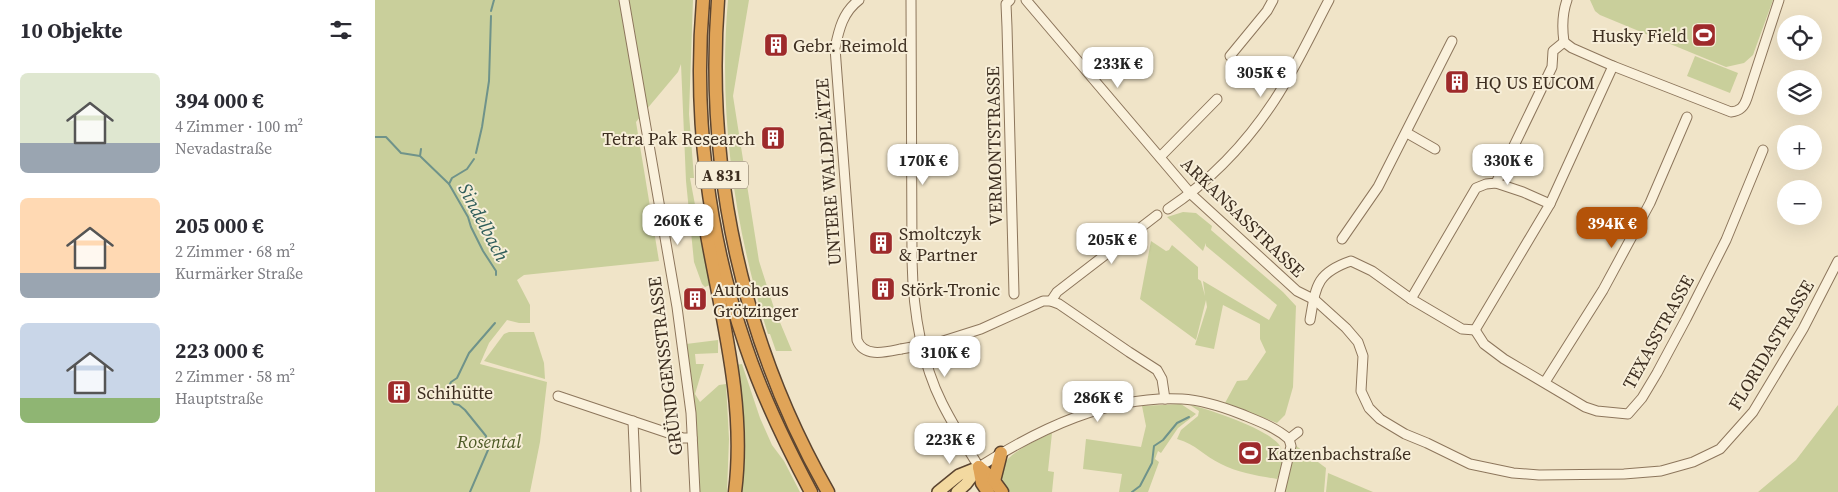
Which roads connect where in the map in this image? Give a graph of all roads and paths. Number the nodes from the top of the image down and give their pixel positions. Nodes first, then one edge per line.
1 (624, 0) edge
2 (703, 0) edge
3 (719, 0) edge
4 (859, 0) edge
5 (911, 0) edge
6 (1010, 0) edge
7 (1026, 0) edge
8 (1273, 0) edge
9 (1329, 0) edge
10 (1567, 0) edge
11 (1779, 0) edge
12 (1452, 41) dead end
13 (1564, 42) junction
14 (1230, 56) dead end
15 (1613, 66) junction
16 (1217, 99) dead end
17 (1687, 117) dead end
18 (1407, 133) junction
19 (1435, 149) dead end
20 (1763, 150) dead end
21 (1159, 157) junction
22 (707, 178) junction
23 (1496, 183) junction
24 (1191, 194) junction
25 (1550, 204) junction
26 (1169, 209) dead end
27 (1157, 215) dead end
28 (1342, 239) dead end
29 (1838, 261) edge
30 (1014, 294) dead end
31 (1411, 299) junction
32 (1315, 300) junction
33 (1051, 301) junction
34 (1310, 320) dead end
35 (1475, 330) junction
36 (1545, 382) junction
37 (559, 396) dead end
38 (1165, 399) junction
39 (633, 421) junction
40 (1298, 432) dead end
41 (691, 438) junction
42 (1289, 439) junction
43 (1001, 453) junction
44 (979, 467) junction
45 (991, 486) edge
46 (636, 492) edge
47 (695, 492) edge
48 (735, 492) edge
49 (811, 492) edge
50 (829, 492) edge
51 (938, 492) edge
52 (957, 492) edge
53 (1002, 492) edge
54 (1280, 492) edge

1 - 41 street, GRÜNDGENSSTRASSE
2 - 22 highway, A 831
3 - 50 highway, A 831
4 - 33 street, UNTERE WALDPLÄTZE, bridge
5 - 44 street
6 - 30 street, VERMONTSTRASSE
7 - 21 street, ARKANSASSTRASSE
8 - 14 street
9 - 24 street
10 - 13 street
11 - 15 street
12 - 18 street
13 - 15 street
13 - 23 street
15 - 25 street
16 - 21 street, ARKANSASSTRASSE
17 - 36 street
18 - 19 street
18 - 28 street
20 - 36 street, TEXASSTRASSE
21 - 24 street, ARKANSASSTRASSE
22 - 48 highway
22 - 49 highway, A 831
23 - 25 street
23 - 31 street
24 - 26 street
24 - 32 street, ARKANSASSTRASSE
25 - 35 street
27 - 33 street
29 - 32 street, FLORIDASTRASSE
31 - 32 street
31 - 35 street
32 - 34 street
33 - 38 street
35 - 36 street, TEXASSTRASSE
37 - 39 street
38 - 42 street
38 - 43 street
39 - 41 street
39 - 46 street
40 - 42 street
41 - 47 street, GRÜNDGENSSTRASSE
42 - 54 street
43 - 44 street
43 - 45 highway
44 - 45 highway
44 - 51 main road
44 - 52 main road
45 - 53 highway

